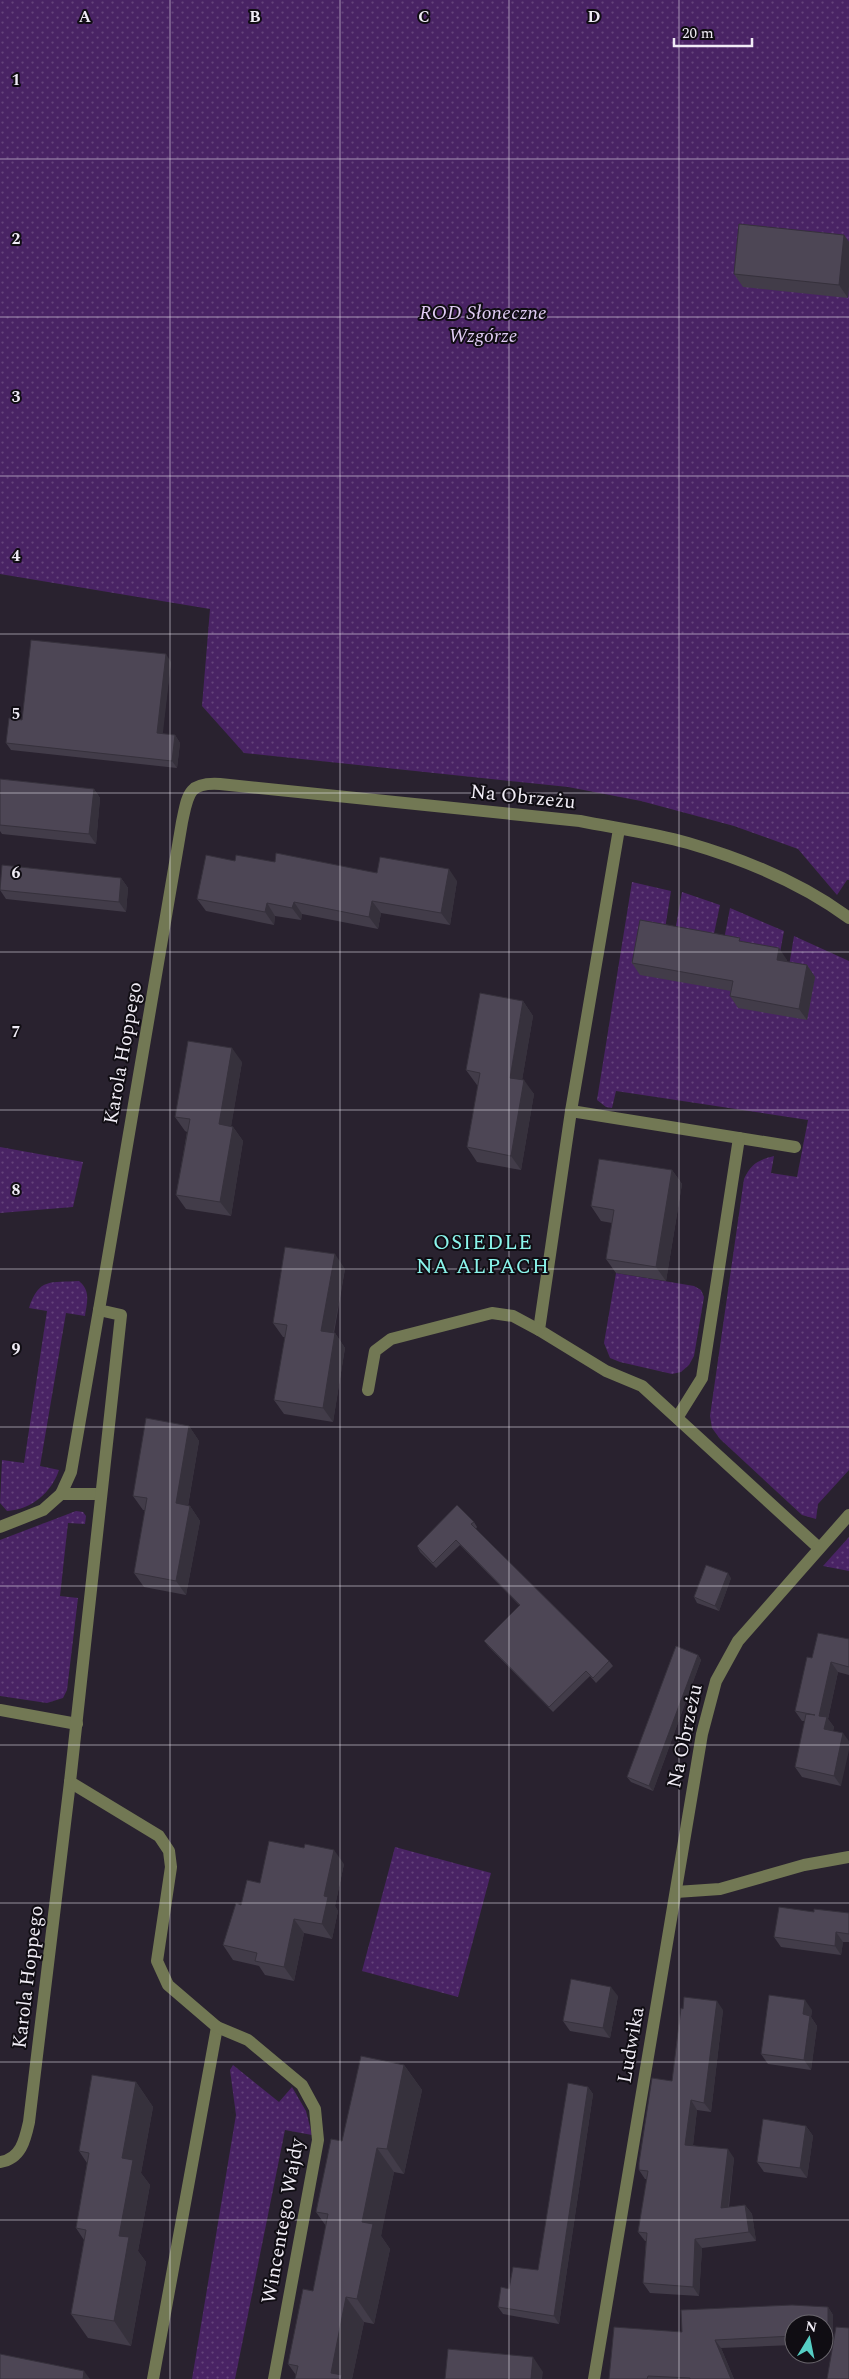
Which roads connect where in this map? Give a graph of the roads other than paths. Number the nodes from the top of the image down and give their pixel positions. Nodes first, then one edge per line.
1 (186, 803) joint
2 (619, 829) junction
3 (849, 918) edge
4 (570, 1111) junction
5 (739, 1138) junction
6 (795, 1147) dead end
7 (98, 1310) junction
8 (539, 1330) junction
9 (368, 1390) dead end
10 (677, 1418) junction
11 (60, 1494) junction
12 (100, 1494) junction
13 (849, 1515) edge
14 (0, 1527) edge
15 (819, 1548) junction
16 (0, 1710) edge
17 (77, 1724) junction
18 (70, 1782) junction
19 (849, 1857) edge
20 (676, 1892) junction
21 (218, 2027) junction
22 (0, 2162) edge
23 (153, 2379) edge
24 (274, 2379) edge
25 (594, 2379) edge

1 - 2 street, Na Obrzeżu
1 - 7 street, Karola Hoppego
2 - 3 street, Na Obrzeżu
2 - 4 street
4 - 5 street
4 - 8 street
5 - 6 street
5 - 10 street
7 - 11 street, Karola Hoppego
7 - 12 street
8 - 9 street
8 - 10 street
10 - 15 street
11 - 12 street
11 - 14 street, Karola Hoppego
12 - 17 street
13 - 15 street, Na Obrzeżu
15 - 20 street, Na Obrzeżu
16 - 17 street
17 - 18 street
18 - 21 street, Wincentego Wajdy
18 - 22 street, Karola Hoppego
19 - 20 street
20 - 25 street, Ludwika
21 - 23 street
21 - 24 street, Wincentego Wajdy

